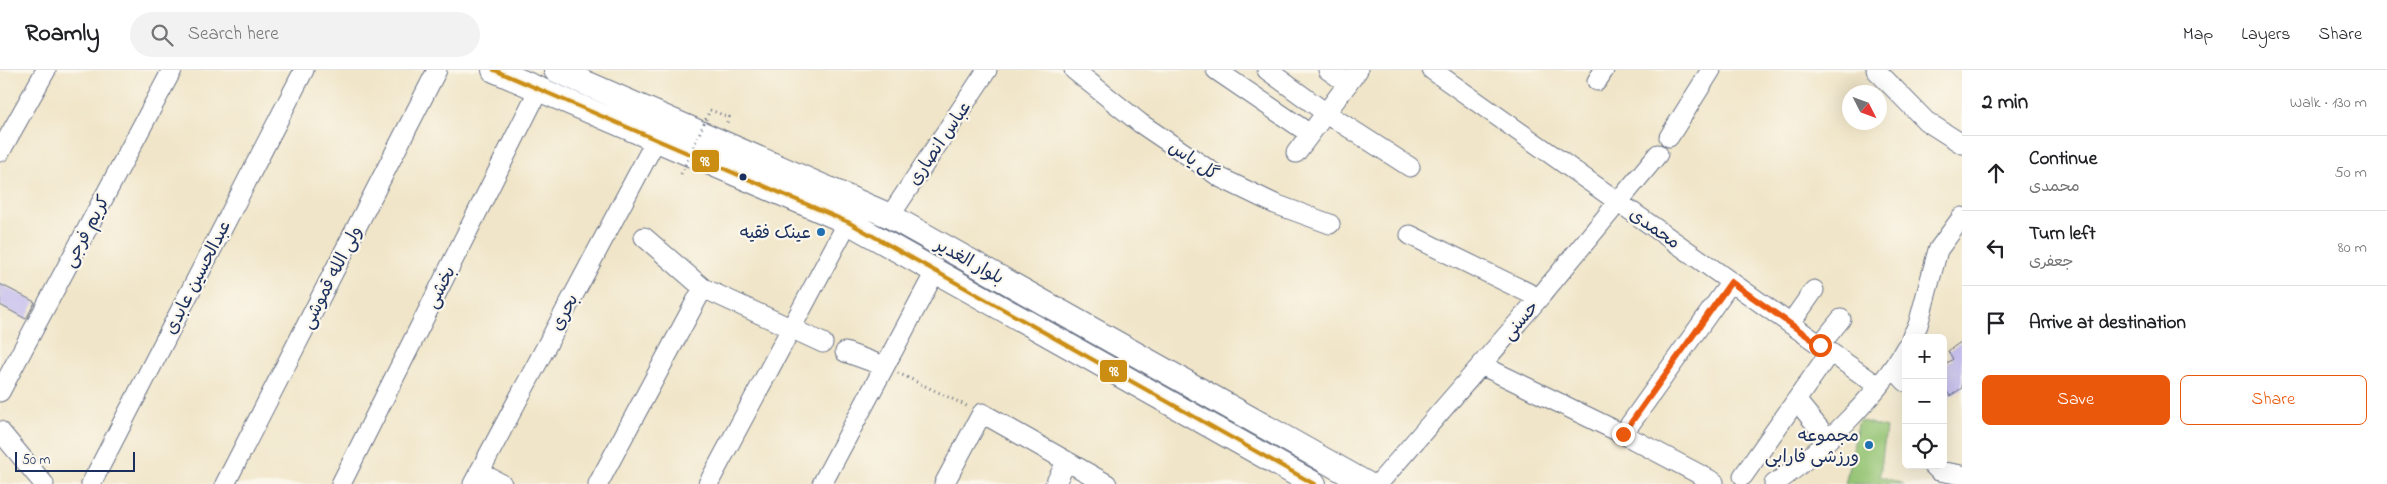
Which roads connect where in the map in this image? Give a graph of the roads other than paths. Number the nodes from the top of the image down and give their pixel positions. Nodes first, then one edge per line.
1 (46, 70) edge
2 (172, 70) edge
3 (304, 70) edge
4 (437, 70) edge
5 (494, 70) edge
6 (556, 70) edge
7 (987, 70) edge
8 (1074, 70) edge
9 (1216, 70) edge
10 (1267, 70) edge
11 (1328, 70) edge
12 (1432, 70) edge
13 (1711, 70) edge
14 (1886, 74) edge
15 (1353, 77) edge
16 (539, 90) junction
17 (1326, 112) junction
18 (1310, 134) junction
19 (1669, 138) dead end
20 (656, 140) junction
21 (1962, 144) edge
22 (0, 152) edge
23 (1296, 152) dead end
24 (1658, 154) dead end
25 (1410, 167) dead end
26 (1618, 202) junction
27 (890, 216) junction
28 (1962, 217) edge
29 (848, 222) junction
30 (1330, 224) dead end
31 (1410, 235) dead end
32 (644, 237) dead end
33 (936, 270) junction
34 (1731, 282) junction
35 (702, 288) junction
36 (1814, 290) dead end
37 (1539, 298) junction
38 (1841, 319) dead end
39 (1790, 324) junction
40 (791, 328) junction
41 (1913, 334) edge
42 (823, 344) dead end
43 (1825, 349) junction
44 (845, 352) dead end
45 (1481, 365) junction
46 (884, 366) junction
47 (1900, 376) edge
48 (1878, 386) junction
49 (0, 392) edge
50 (1796, 400) junction
51 (0, 431) edge
52 (1623, 434) junction
53 (1828, 439) junction
54 (1067, 461) junction
55 (1937, 469) edge
56 (1962, 475) edge
57 (1743, 476) dead end
58 (476, 478) edge
59 (1714, 482) dead end
60 (44, 484) edge
61 (90, 484) edge
62 (226, 484) edge
63 (341, 484) edge
64 (502, 484) edge
65 (598, 484) edge
66 (708, 484) edge
67 (822, 484) edge
68 (944, 484) edge
69 (1055, 484) edge
70 (1108, 484) edge
71 (1314, 484) edge
72 (1367, 484) edge
73 (1378, 484) edge
74 (1774, 484) edge

1 - 22 street
2 - 49 street, کریم فرجی
3 - 61 street, عبدالحسین عابدی
4 - 62 street, ولی الله قموشی
5 - 16 main road, بلوار الغدیر
6 - 27 main road, بلوار الغدیر
7 - 27 street, عباس انصاری
8 - 30 street, گل یاس
9 - 18 street
10 - 17 street
11 - 15 street
12 - 26 street, محمدی
13 - 19 street
14 - 21 street
15 - 17 street
16 - 20 main road, بلوار الغدیر
16 - 63 street, بخشی
17 - 18 street
17 - 25 street
18 - 23 street
20 - 29 main road, بلوار الغدیر
20 - 58 street, بحری
24 - 26 street, حسنی
26 - 34 street, محمدی
26 - 37 street, حسنی
27 - 72 main road, بلوار الغدیر
28 - 41 street
29 - 33 main road, بلوار الغدیر
29 - 40 street
31 - 37 street
32 - 35 street
33 - 46 street
33 - 71 main road, بلوار الغدیر
34 - 39 street, محمدی
34 - 52 street
35 - 40 street
35 - 65 street
36 - 39 street
37 - 45 street, حسنی
38 - 43 street
39 - 43 street, محمدی
40 - 42 street
40 - 66 street
43 - 48 street, محمدی
43 - 50 street
44 - 46 street
45 - 52 street
45 - 73 street, حسنی
46 - 67 street
47 - 48 street
48 - 53 street
50 - 53 street
50 - 57 street
51 - 60 street
52 - 59 street
53 - 74 street
54 - 68 street
54 - 69 street
54 - 70 street
55 - 56 street
58 - 64 street

